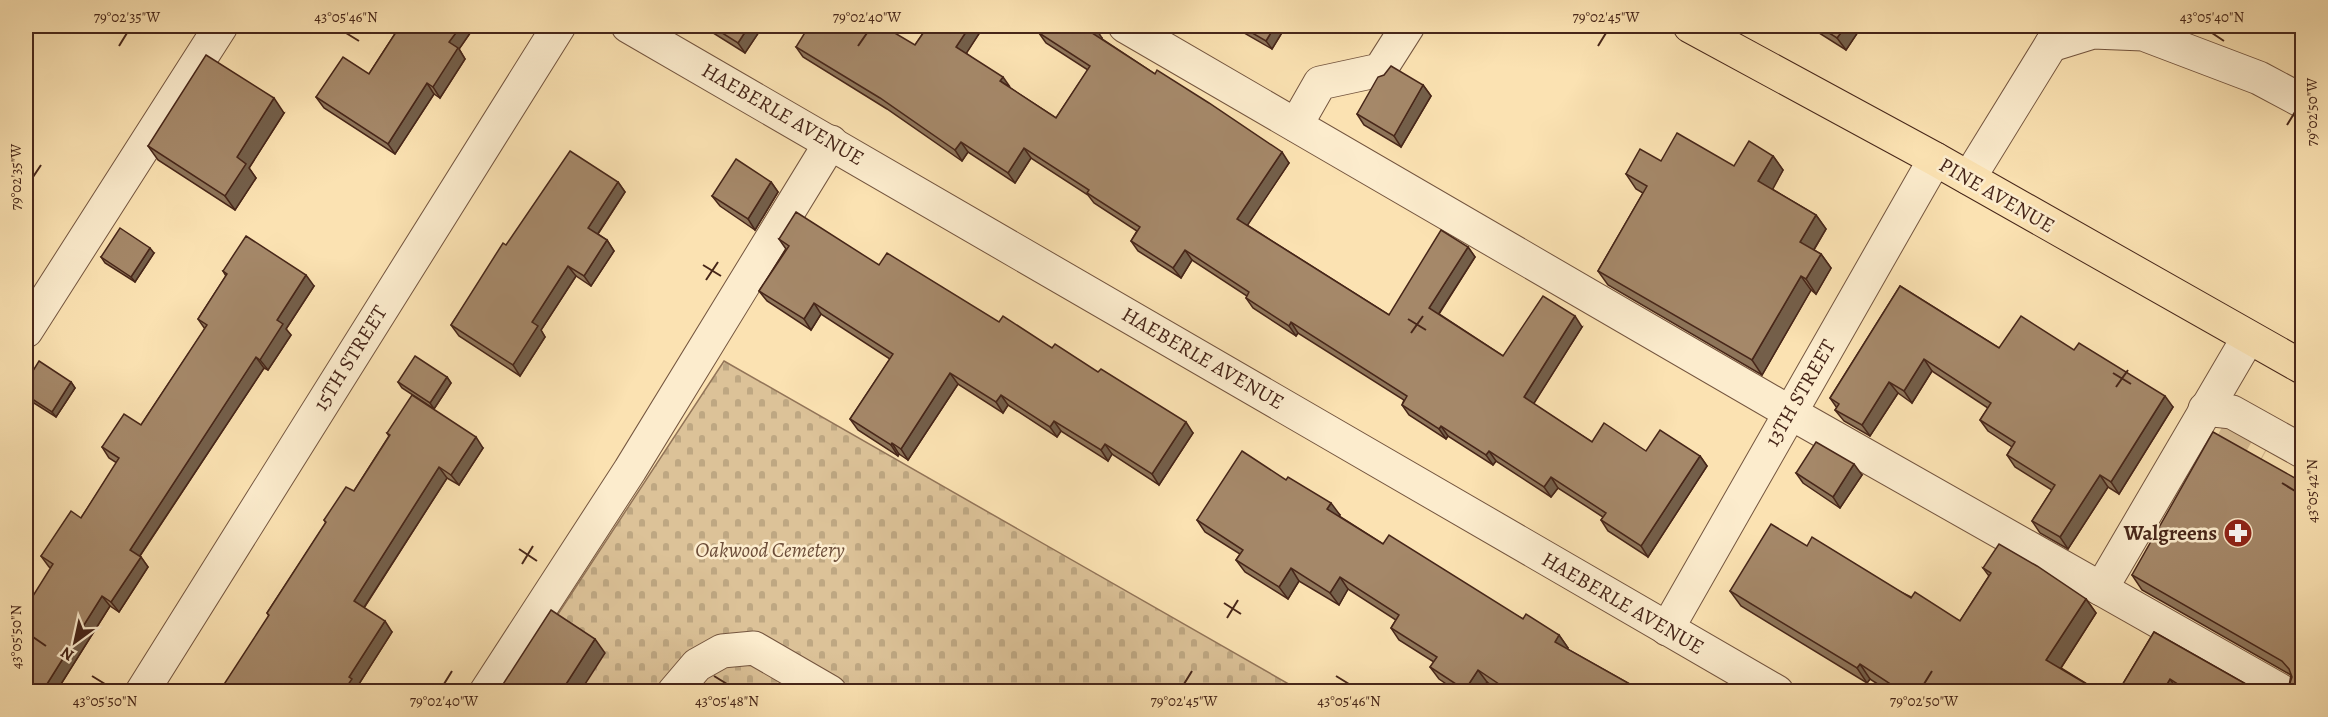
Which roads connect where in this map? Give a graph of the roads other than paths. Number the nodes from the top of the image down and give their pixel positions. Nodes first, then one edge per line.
1 (221, 26) edge
2 (559, 26) edge
3 (628, 26) edge
4 (1125, 26) edge
5 (1408, 26) edge
6 (1711, 31) edge
7 (2057, 35) edge
8 (2302, 101) edge
9 (1296, 125) junction
10 (831, 142) junction
11 (1935, 159) junction
12 (1969, 178) junction
13 (26, 331) edge
14 (2248, 338) junction
15 (2302, 367) edge
16 (1789, 412) junction
17 (2213, 419) junction
18 (2302, 451) edge
19 (2265, 453) tunnel mouth
20 (2302, 474) edge
21 (2101, 589) junction
22 (1667, 629) junction
23 (142, 692) edge
24 (486, 692) edge
25 (674, 692) edge
26 (830, 692) edge
27 (1777, 692) edge
28 (2283, 692) edge

1 - 13 street
2 - 23 street, 15TH STREET
3 - 10 street, HAEBERLE AVENUE
4 - 9 street
5 - 9 street
6 - 11 main road, PINE AVENUE
7 - 8 street
7 - 12 street
9 - 16 street
10 - 22 street, HAEBERLE AVENUE
10 - 24 street
11 - 12 main road, PINE AVENUE
11 - 16 street, 13TH STREET
12 - 14 main road, PINE AVENUE
14 - 15 main road, PINE AVENUE
14 - 17 street
16 - 21 street
16 - 22 street, 13TH STREET
17 - 18 street
17 - 21 street
19 - 20 street
21 - 28 street
22 - 27 street, HAEBERLE AVENUE
25 - 26 street

